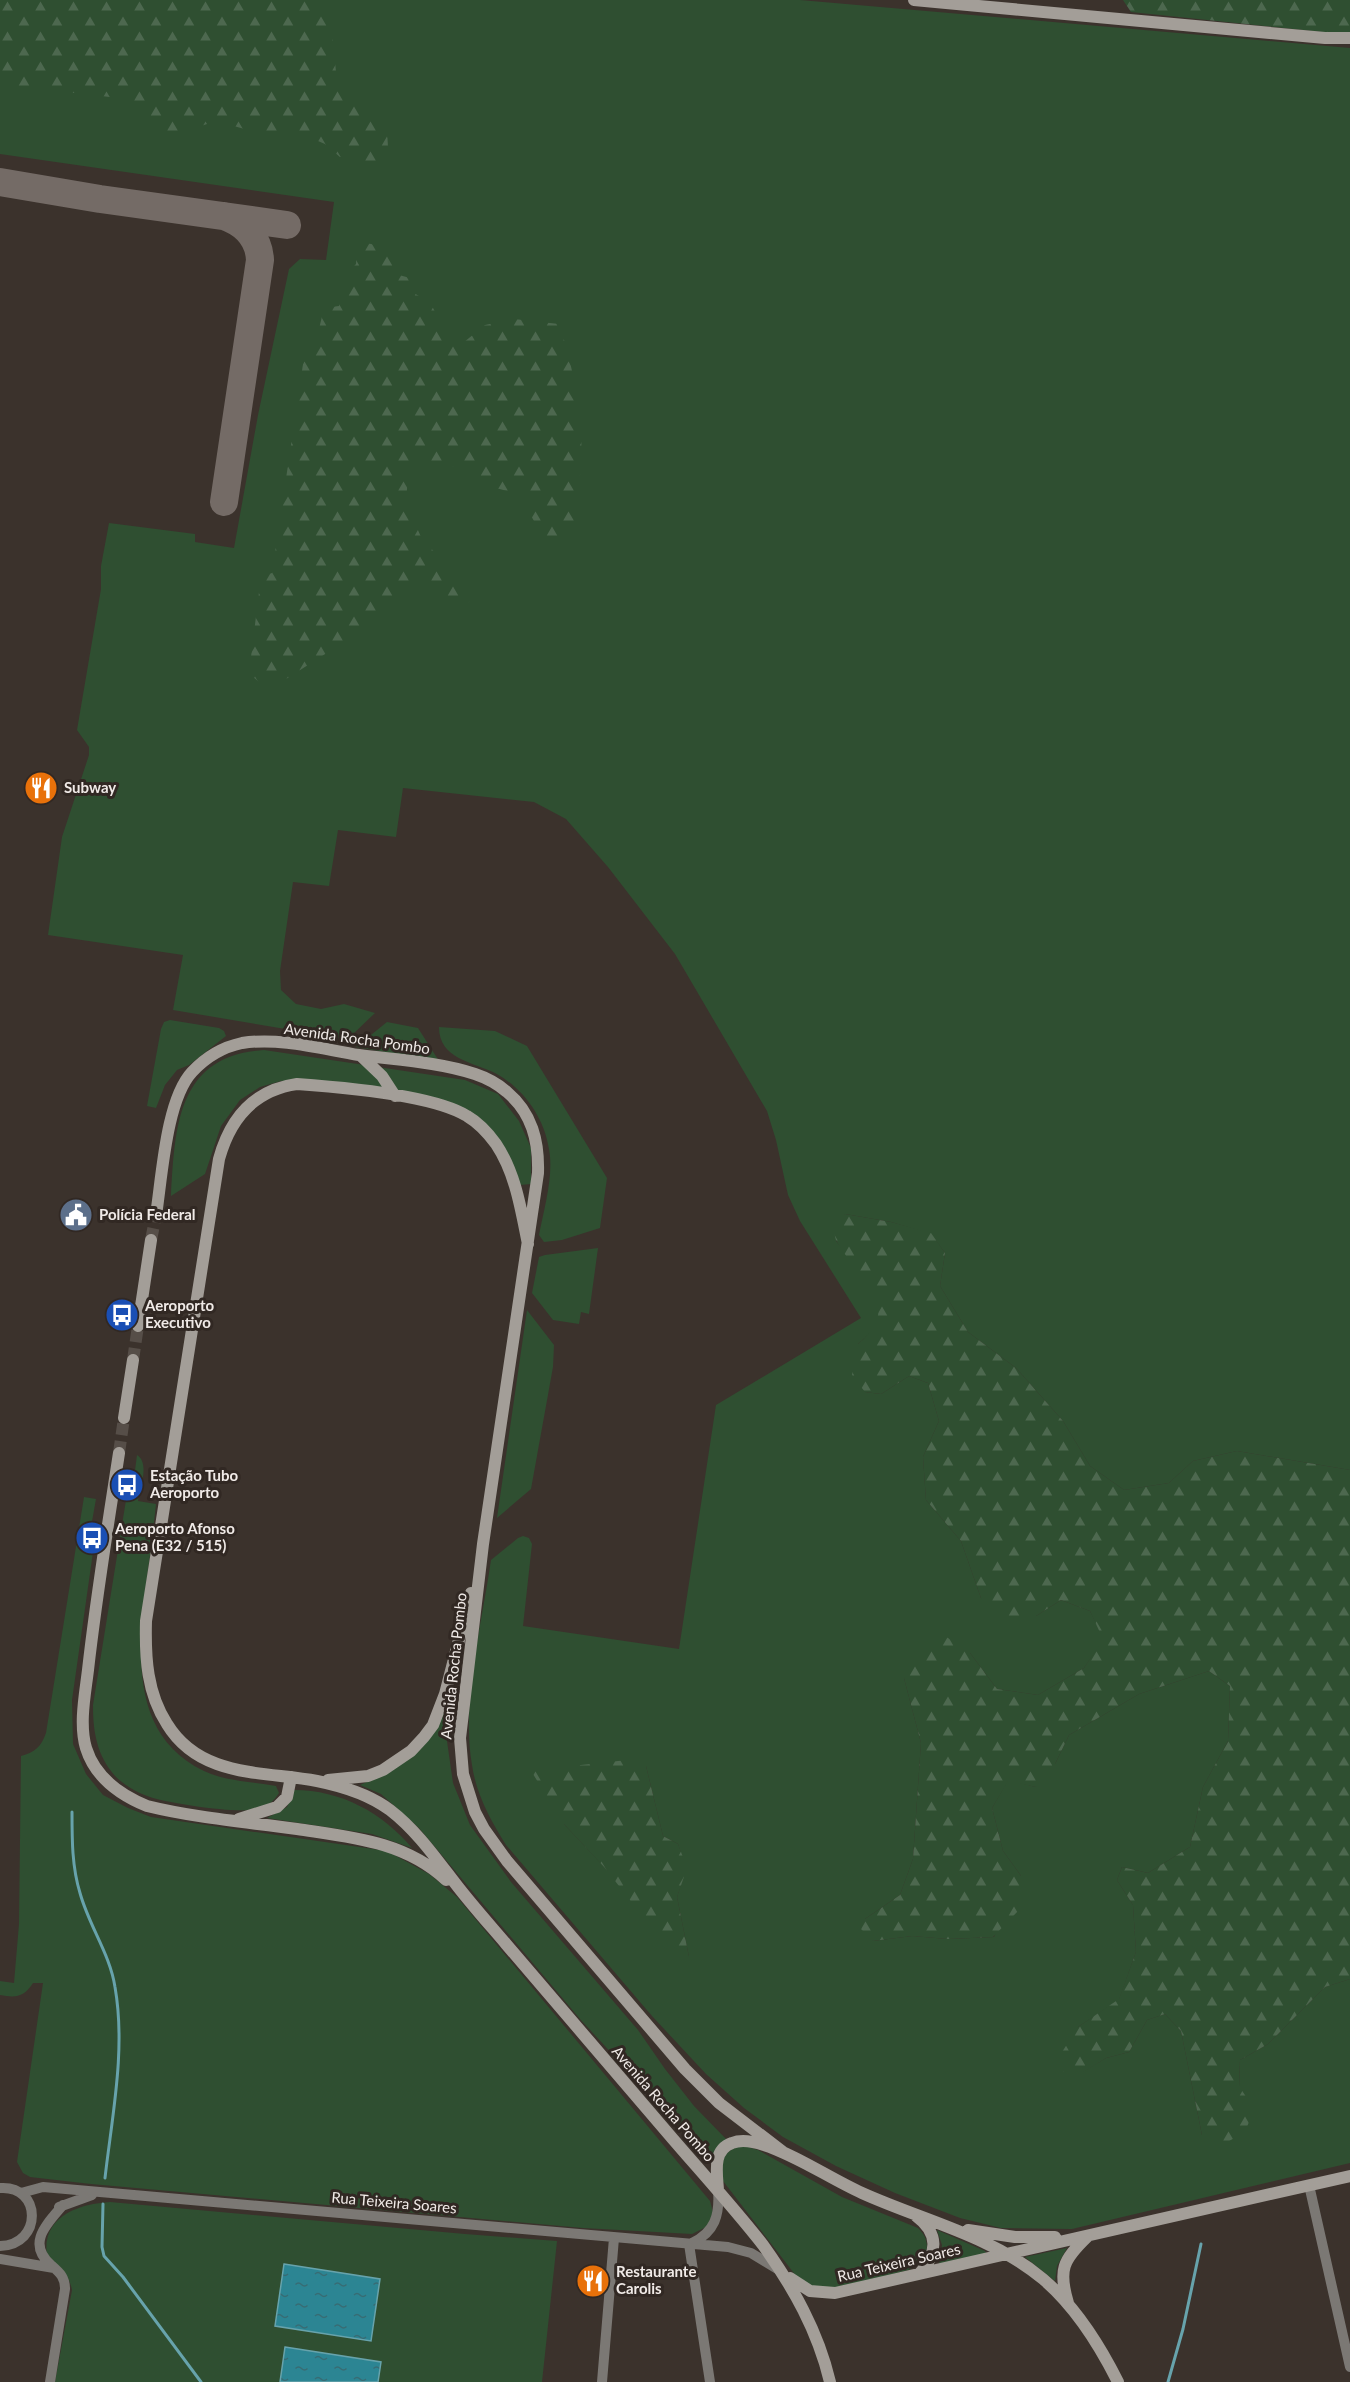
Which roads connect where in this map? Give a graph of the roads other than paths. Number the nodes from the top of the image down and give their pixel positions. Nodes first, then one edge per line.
1 (914, 0) edge
2 (1015, 4) edge
3 (1350, 38) edge
4 (360, 1055) junction
5 (395, 1096) junction
6 (156, 1215) tunnel mouth
7 (152, 1240) tunnel mouth
8 (528, 1244) junction
9 (138, 1326) tunnel mouth
10 (133, 1360) tunnel mouth
11 (124, 1418) tunnel mouth
12 (119, 1453) tunnel mouth
13 (483, 1544) junction
14 (291, 1777) junction
15 (318, 1781) junction
16 (235, 1821) junction
17 (471, 1903) junction
18 (783, 2152) junction
19 (1350, 2176) edge
20 (1309, 2185) junction
21 (0, 2188) edge
22 (718, 2190) junction
23 (21, 2193) junction
24 (98, 2193) junction
25 (63, 2205) junction
26 (912, 2214) junction
27 (950, 2226) junction
28 (29, 2230) junction
29 (1089, 2235) junction
30 (614, 2238) junction
31 (689, 2244) junction
32 (3, 2247) edge
33 (1007, 2254) junction
34 (0, 2259) edge
35 (54, 2268) junction
36 (782, 2271) junction
37 (920, 2273) junction
38 (1068, 2304) junction
39 (1350, 2367) edge
40 (50, 2382) edge
41 (602, 2382) edge
42 (710, 2382) edge
43 (830, 2382) edge
44 (1118, 2382) edge

1 - 2 main road
2 - 3 main road
4 - 5 main road
4 - 6 main road, Avenida Rocha Pombo
4 - 8 main road, Avenida Rocha Pombo
5 - 8 main road, Avenida Rocha Pombo
5 - 14 main road, Avenida Rocha Pombo
7 - 9 main road
8 - 13 main road, Avenida Rocha Pombo
10 - 11 main road
12 - 16 main road, Avenida Rocha Pombo
13 - 15 main road
13 - 18 main road, Avenida Rocha Pombo
14 - 15 main road, Avenida Rocha Pombo
14 - 16 main road
15 - 17 main road, Avenida Rocha Pombo
16 - 17 main road, Avenida Rocha Pombo
17 - 22 main road, Avenida Rocha Pombo
18 - 22 main road
18 - 26 main road
19 - 20 main road, Rua Teixeira Soares
20 - 29 main road, Rua Teixeira Soares
20 - 39 street
21 - 23 street
22 - 31 street
22 - 36 main road, Avenida Rocha Pombo
23 - 24 street, Rua Teixeira Soares
23 - 28 street
24 - 25 street, Rua Teixeira Soares
24 - 30 street, Rua Teixeira Soares
25 - 28 street, Rua Teixeira Soares
25 - 35 street
26 - 27 main road
26 - 37 main road
27 - 29 main road, Rua Teixeira Soares
27 - 33 main road
28 - 32 street, Rua Teixeira Soares
29 - 33 main road, Rua Teixeira Soares
29 - 38 main road
30 - 31 street, Rua Teixeira Soares
30 - 41 street
31 - 36 street, Rua Teixeira Soares
31 - 42 street
33 - 37 main road, Rua Teixeira Soares
33 - 38 main road
34 - 35 street
35 - 40 street
36 - 37 main road, Rua Teixeira Soares
36 - 43 main road
38 - 44 main road

